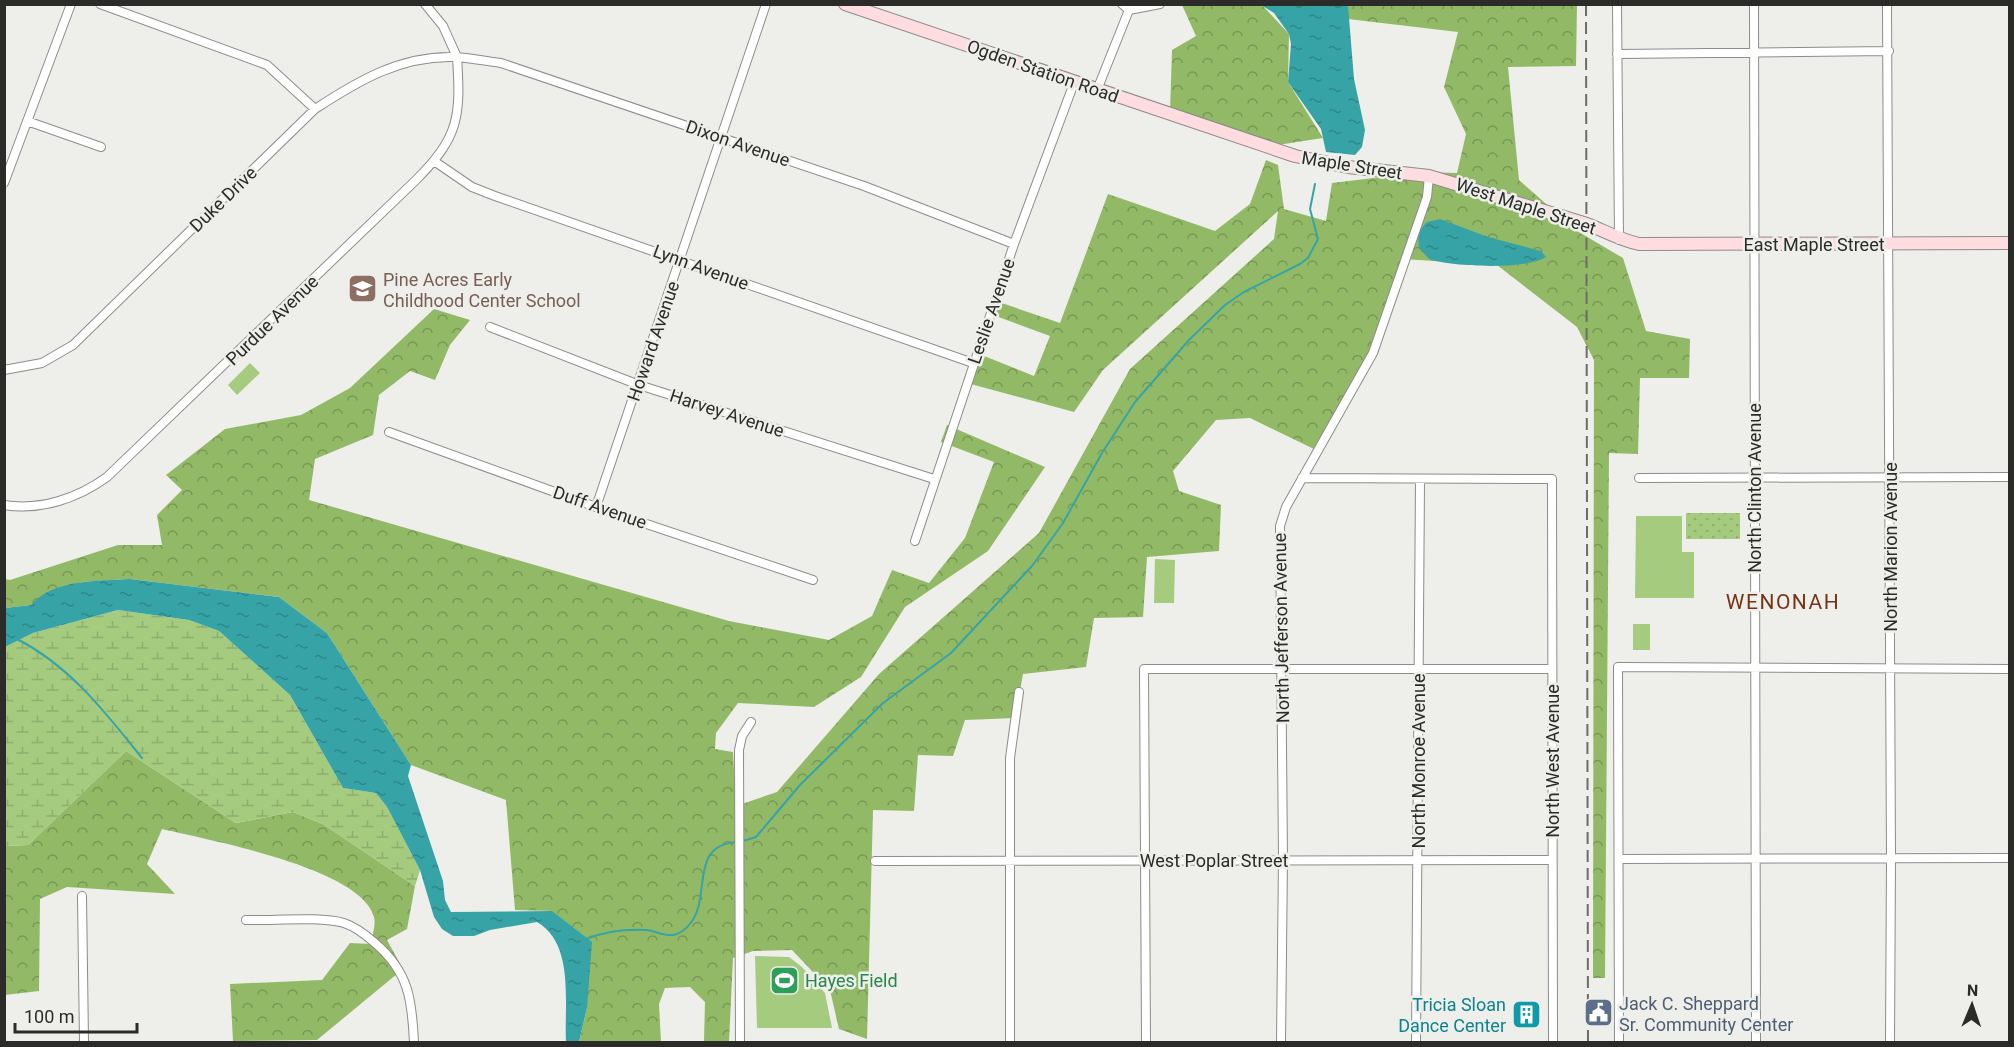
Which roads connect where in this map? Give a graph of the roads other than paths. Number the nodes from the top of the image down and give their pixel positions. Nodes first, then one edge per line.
1 (71, 4) edge
2 (100, 4) edge
3 (425, 4) edge
4 (766, 4) edge
5 (845, 4) edge
6 (1160, 4) edge
7 (1617, 4) edge
8 (1754, 4) edge
9 (1887, 4) edge
10 (1125, 7) edge
11 (1888, 51) junction
12 (1617, 54) junction
13 (1753, 54) junction
14 (457, 57) junction
15 (1074, 83) junction
16 (1097, 90) junction
17 (315, 109) junction
18 (27, 121) junction
19 (720, 136) junction
20 (1241, 138) joint
21 (101, 147) dead end
22 (435, 161) junction
23 (1429, 176) junction
24 (4, 183) edge
25 (1619, 240) junction
26 (1889, 243) junction
27 (2010, 243) edge
28 (1014, 244) junction
29 (1754, 244) junction
30 (681, 260) junction
31 (490, 327) dead end
32 (973, 363) junction
33 (4, 370) edge
34 (639, 385) junction
35 (389, 432) dead end
36 (1890, 477) junction
37 (2010, 477) edge
38 (1302, 478) junction
39 (1639, 478) dead end
40 (934, 479) junction
41 (1420, 479) junction
42 (1754, 479) junction
43 (4, 505) edge
44 (596, 507) junction
45 (915, 541) dead end
46 (813, 580) dead end
47 (1754, 668) junction
48 (1552, 669) junction
49 (1889, 669) junction
50 (2010, 669) edge
51 (1418, 670) junction
52 (1282, 671) junction
53 (1019, 692) dead end
54 (751, 722) dead end
55 (2010, 858) edge
56 (1283, 859) junction
57 (1418, 859) junction
58 (1620, 859) junction
59 (1892, 859) junction
60 (1146, 860) junction
61 (1552, 860) junction
62 (1755, 860) junction
63 (876, 861) dead end
64 (1010, 861) junction
65 (82, 896) dead end
66 (246, 920) dead end
67 (84, 1042) edge
68 (414, 1042) edge
69 (740, 1042) edge
70 (1010, 1042) edge
71 (1146, 1042) edge
72 (1281, 1042) edge
73 (1416, 1042) edge
74 (1553, 1042) edge
75 (1619, 1042) edge
76 (1756, 1042) edge
77 (1890, 1042) edge

1 - 18 street
2 - 17 street
3 - 14 street
4 - 19 street, Howard Avenue
5 - 15 street, Ogden Station Road
6 - 10 street
7 - 12 street
8 - 13 street, North Clinton Avenue
9 - 11 street, North Marion Avenue
10 - 16 street
11 - 13 street
11 - 26 street, North Marion Avenue
12 - 13 street
12 - 25 street
13 - 29 street, North Clinton Avenue
14 - 17 street, Duke Drive
14 - 19 street, Dixon Avenue
14 - 22 street, Purdue Avenue
15 - 16 street, Ogden Station Road
15 - 28 street, Leslie Avenue
16 - 20 street, Ogden Station Road
17 - 33 street, Duke Drive
18 - 21 street
18 - 24 street
19 - 28 street, Dixon Avenue
19 - 30 street, Howard Avenue
20 - 23 street, Maple Street
22 - 30 street, Lynn Avenue
22 - 43 street, Purdue Avenue
23 - 25 street, West Maple Street
23 - 38 street, North Jefferson Avenue
25 - 29 street, East Maple Street
26 - 27 street, East Maple Street
26 - 29 street, East Maple Street
26 - 36 street, North Marion Avenue
28 - 32 street, Leslie Avenue
29 - 42 street, North Clinton Avenue
30 - 32 street, Lynn Avenue
30 - 34 street, Howard Avenue
31 - 34 street, Harvey Avenue
32 - 40 street, Leslie Avenue
34 - 40 street, Harvey Avenue
34 - 44 street, Howard Avenue
35 - 44 street, Duff Avenue
36 - 37 street
36 - 42 street
36 - 49 street, North Marion Avenue
38 - 41 street
38 - 52 street, North Jefferson Avenue
39 - 42 street
40 - 45 street, Leslie Avenue
41 - 48 street, North West Avenue
41 - 51 street, North Monroe Avenue
42 - 47 street, North Clinton Avenue
44 - 46 street, Duff Avenue
47 - 49 street
47 - 58 street
47 - 62 street, North Clinton Avenue
48 - 51 street
48 - 61 street, North West Avenue
49 - 50 street
49 - 59 street, North Marion Avenue
51 - 52 street
51 - 57 street, North Monroe Avenue
52 - 56 street, North Jefferson Avenue
52 - 60 street
53 - 64 street
54 - 69 street
55 - 59 street
56 - 57 street, West Poplar Street
56 - 60 street, West Poplar Street
56 - 72 street, North Jefferson Avenue
57 - 61 street, West Poplar Street
57 - 73 street, North Monroe Avenue
58 - 62 street
58 - 75 street
59 - 62 street
59 - 77 street, North Marion Avenue
60 - 64 street, West Poplar Street
60 - 71 street
61 - 74 street, North West Avenue
62 - 76 street, North Clinton Avenue
63 - 64 street, West Poplar Street
64 - 70 street
65 - 67 street
66 - 68 street

